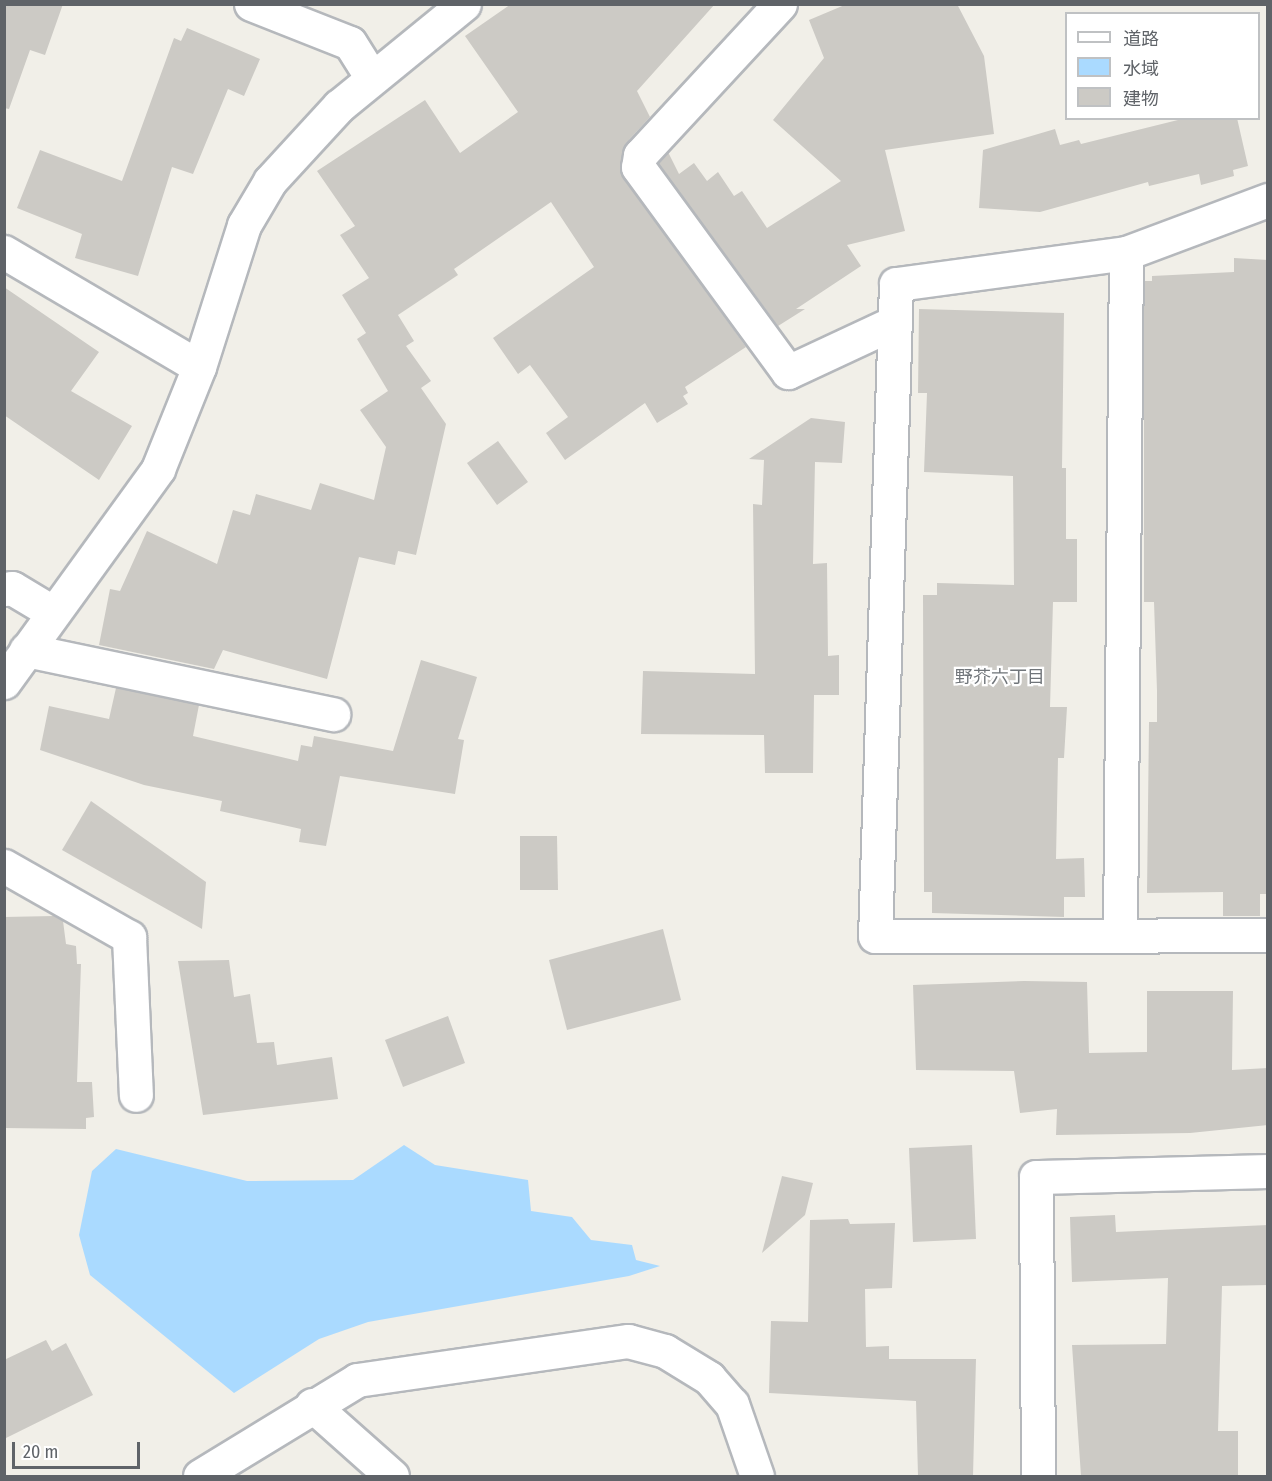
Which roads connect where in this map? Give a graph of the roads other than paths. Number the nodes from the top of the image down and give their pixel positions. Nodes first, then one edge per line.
1 (251, 4) edge
2 (464, 4) edge
3 (780, 4) edge
4 (372, 78) junction
5 (1268, 200) edge
6 (4, 252) edge
7 (1126, 253) junction
8 (893, 323) junction
9 (199, 368) junction
10 (4, 589) edge
11 (52, 612) junction
12 (26, 650) junction
13 (4, 682) edge
14 (333, 714) dead end
15 (4, 866) edge
16 (1120, 935) junction
17 (1268, 935) edge
18 (136, 1095) dead end
19 (1268, 1171) edge
20 (312, 1405) junction
21 (200, 1476) edge
22 (392, 1476) edge
23 (757, 1476) edge
24 (1038, 1476) edge

1 - 4 street
2 - 4 street
3 - 8 street
4 - 9 street
5 - 7 street
6 - 9 street
7 - 8 street
7 - 16 street
8 - 16 street
9 - 11 street
10 - 11 street
11 - 12 street
12 - 13 street
12 - 14 street
15 - 18 street
16 - 17 street
19 - 24 street
20 - 21 street
20 - 22 street
20 - 23 street

